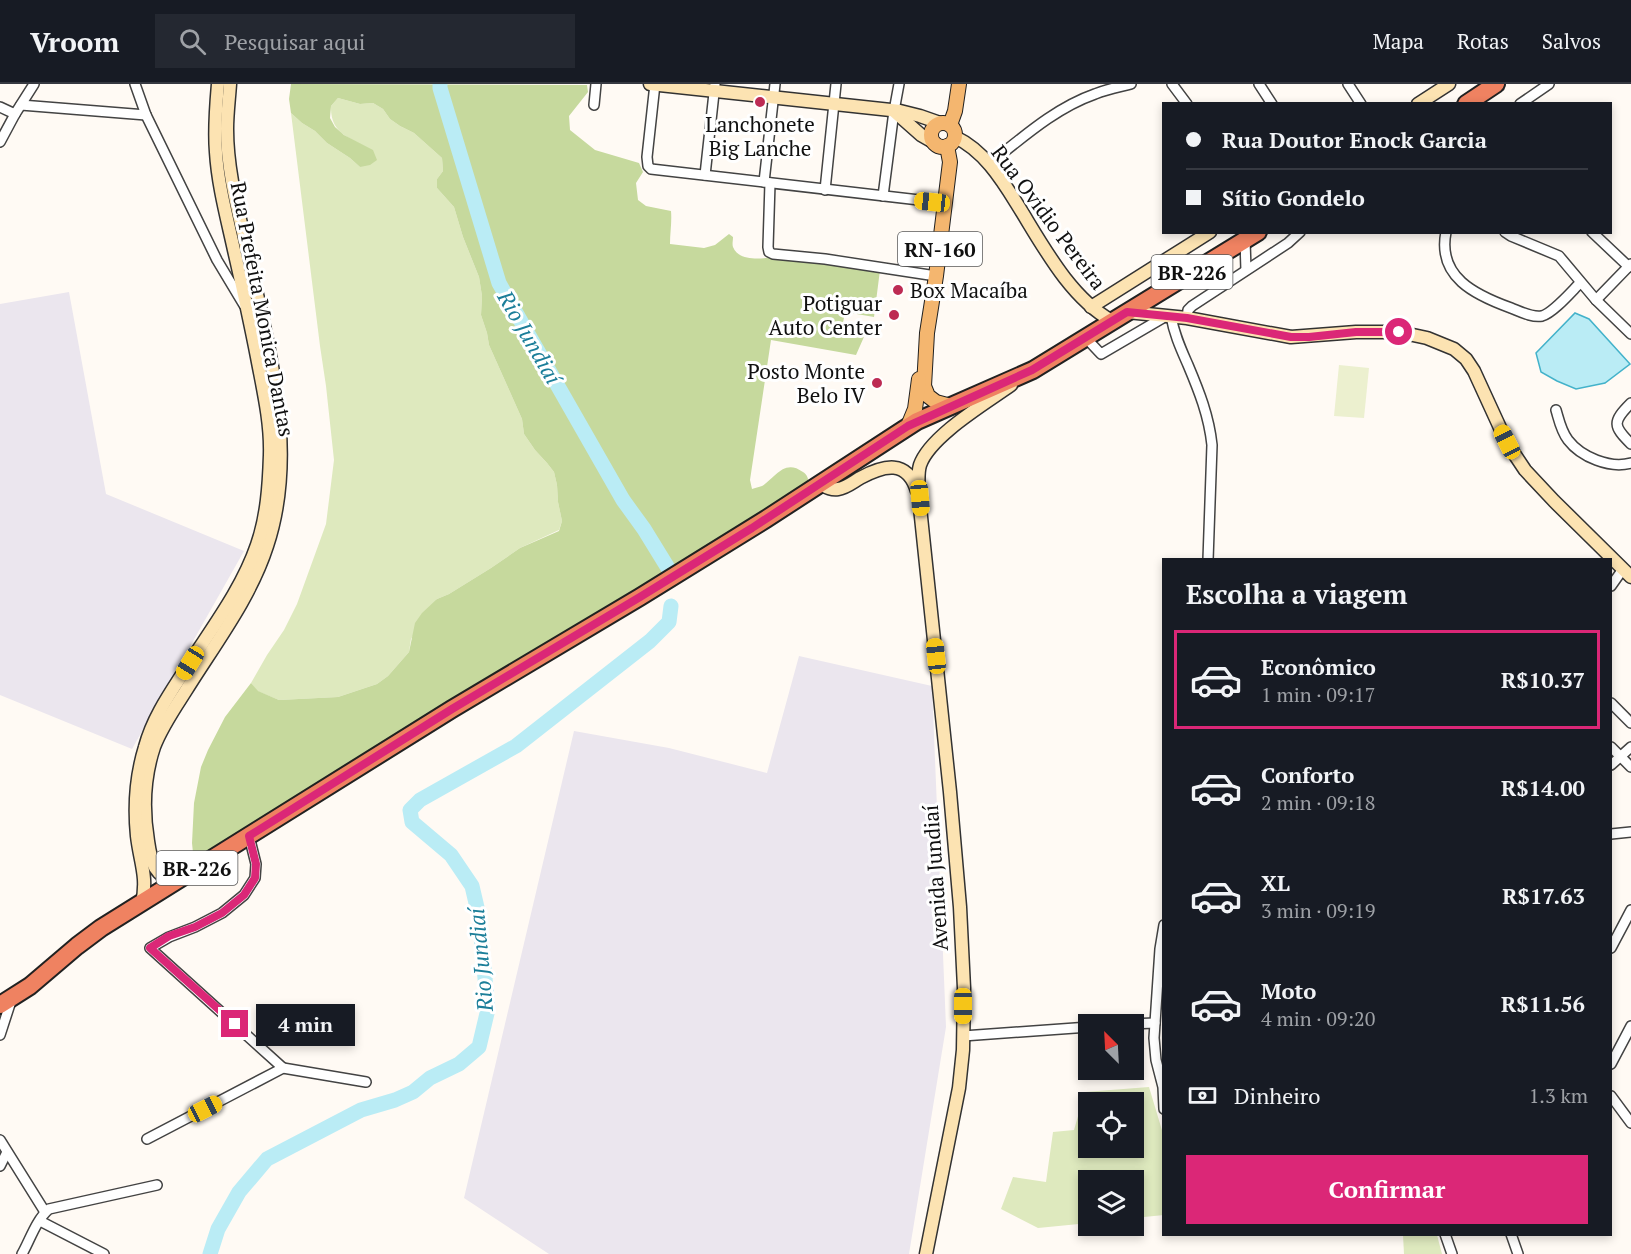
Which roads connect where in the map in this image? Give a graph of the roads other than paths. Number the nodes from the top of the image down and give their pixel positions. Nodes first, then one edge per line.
1 (34, 84) edge
2 (135, 84) edge
3 (218, 84) edge
4 (230, 84) edge
5 (596, 84) edge
6 (650, 84) edge
7 (655, 84) edge
8 (775, 84) edge
9 (836, 84) edge
10 (899, 84) edge
11 (959, 84) edge
12 (1131, 84) edge
13 (1172, 84) edge
14 (1259, 84) edge
15 (1348, 84) edge
16 (1449, 84) edge
17 (1496, 84) edge
18 (1549, 84) edge
19 (715, 88) edge
20 (773, 98) junction
21 (1186, 102) edge
22 (1271, 102) edge
23 (1360, 102) edge
24 (1421, 102) edge
25 (1469, 102) edge
26 (1523, 102) edge
27 (594, 105) dead end
28 (833, 105) junction
29 (0, 107) edge
30 (18, 109) junction
31 (894, 111) junction
32 (146, 115) junction
33 (945, 135) junction
34 (0, 142) edge
35 (989, 164) junction
36 (705, 175) junction
37 (767, 182) junction
38 (825, 190) junction
39 (883, 196) junction
40 (945, 203) junction
41 (1207, 234) edge
42 (1298, 234) edge
43 (1446, 234) edge
44 (1508, 234) edge
45 (1594, 234) edge
46 (1251, 237) edge
47 (1630, 265) edge
48 (1246, 270) junction
49 (936, 276) junction
50 (1580, 283) junction
51 (1596, 300) junction
52 (1091, 307) junction
53 (254, 312) junction
54 (1127, 312) junction
55 (1169, 316) junction
56 (1187, 318) junction
57 (1112, 321) junction
58 (1631, 334) edge
59 (1085, 337) junction
60 (925, 352) junction
61 (1032, 370) junction
62 (1631, 403) edge
63 (951, 406) junction
64 (1556, 410) dead end
65 (908, 426) junction
66 (1631, 444) edge
67 (1631, 463) edge
68 (820, 484) junction
69 (920, 498) junction
70 (1208, 558) edge
71 (1612, 558) edge
72 (1612, 558) edge
73 (1627, 573) edge
74 (1612, 585) edge
75 (1612, 704) edge
76 (1631, 723) edge
77 (1631, 747) edge
78 (1612, 748) edge
79 (1620, 757) junction
80 (1612, 764) edge
81 (1631, 767) edge
82 (1631, 832) edge
83 (1612, 834) edge
84 (249, 836) junction
85 (148, 864) junction
86 (177, 881) junction
87 (142, 903) junction
88 (1631, 910) edge
89 (1162, 937) edge
90 (1612, 946) edge
91 (6, 1001) edge
92 (1144, 1023) edge
93 (1155, 1023) junction
94 (1631, 1026) edge
95 (1078, 1028) edge
96 (0, 1035) edge
97 (963, 1036) junction
98 (1612, 1062) edge
99 (283, 1068) junction
100 (366, 1082) dead end
101 (1162, 1087) edge
102 (1612, 1096) edge
103 (1631, 1123) edge
104 (147, 1139) dead end
105 (0, 1140) edge
106 (7, 1152) junction
107 (0, 1166) edge
108 (157, 1185) dead end
109 (45, 1212) junction
110 (39, 1221) junction
111 (1446, 1236) edge
112 (1512, 1236) edge
113 (90, 1251) edge
114 (22, 1254) edge
115 (104, 1254) edge
116 (926, 1254) edge
117 (1452, 1254) edge
118 (1518, 1254) edge

1 - 30 street
2 - 32 street
3 - 53 main road, Rua Prefeita Monica Dantas
4 - 53 main road, Rua Prefeita Monica Dantas
5 - 27 street
6 - 7 main road
7 - 19 main road
7 - 36 street
8 - 20 street
9 - 28 street
10 - 31 street
11 - 33 main road, RN-160
12 - 35 street
13 - 21 street
14 - 22 street
15 - 23 street
16 - 24 main road
17 - 25 highway
18 - 26 street
19 - 20 main road
19 - 36 street
20 - 28 main road
20 - 37 street
28 - 31 main road
28 - 38 street
29 - 30 street
30 - 32 street
30 - 34 street
31 - 33 main road
31 - 33 main road, Rua Ovidio Pereira
31 - 39 street
32 - 53 street
33 - 35 main road, Rua Ovidio Pereira
33 - 40 main road, RN-160
35 - 52 main road, Rua Ovidio Pereira
36 - 37 street
37 - 38 street
37 - 49 street
38 - 39 street
39 - 40 street
40 - 49 main road, RN-160
41 - 52 main road
42 - 48 street
43 - 50 street
44 - 50 street
45 - 47 street
46 - 48 street
46 - 54 highway, BR-226
47 - 51 street
48 - 56 street
49 - 60 main road, RN-160
50 - 51 street
51 - 58 street
52 - 57 main road, Rua Ovidio Pereira
53 - 85 main road, Rua Prefeita Monica Dantas
54 - 55 main road
54 - 57 highway, BR-226
55 - 56 main road
55 - 59 street
55 - 70 street
56 - 71 main road
57 - 59 highway, BR-226
59 - 61 highway, BR-226
60 - 63 main road, RN-160
60 - 65 main road, RN-160
61 - 63 highway, BR-226
61 - 69 main road, Avenida Jundiaí
62 - 66 street
63 - 65 highway, BR-226
64 - 67 street
65 - 68 highway, BR-226
68 - 69 main road, Avenida Jundiaí
68 - 84 highway, BR-226
69 - 97 main road, Avenida Jundiaí
72 - 73 main road
73 - 74 street
75 - 76 street
77 - 79 street
78 - 79 street
79 - 80 street
79 - 81 street
82 - 83 street
84 - 86 highway, BR-226
84 - 99 street
85 - 86 main road
85 - 87 main road, Rua Prefeita Monica Dantas
86 - 87 highway, BR-226
87 - 91 highway, BR-226
88 - 90 street
89 - 93 street
91 - 96 street
92 - 93 street
93 - 101 street
94 - 98 street
95 - 97 street
97 - 116 main road, Avenida Jundiaí
99 - 100 street
99 - 104 street
102 - 103 street
105 - 106 street
106 - 107 street
106 - 109 street
108 - 109 street
109 - 110 street
110 - 113 street
110 - 114 street
111 - 117 street
112 - 118 street
113 - 115 street

